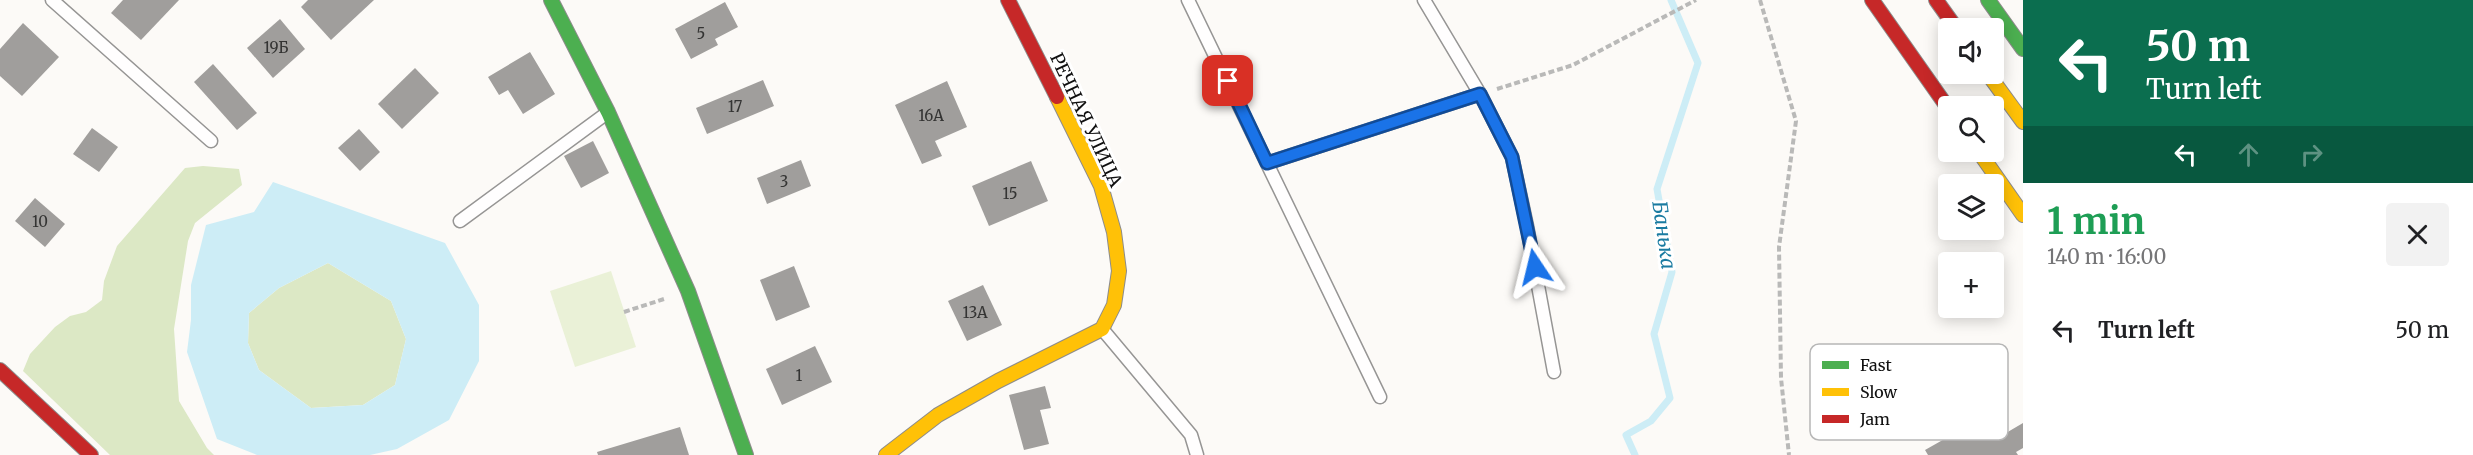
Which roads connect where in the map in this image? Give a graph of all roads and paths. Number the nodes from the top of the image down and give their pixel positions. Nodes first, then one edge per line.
1 (52, 0) edge
2 (551, 0) edge
3 (1008, 0) edge
4 (1188, 0) edge
5 (1424, 0) edge
6 (1696, 0) edge
7 (1760, 0) edge
8 (1872, 0) edge
9 (1936, 0) edge
10 (1988, 0) edge
11 (1949, 18) edge
12 (2023, 49) edge
13 (1995, 84) edge
14 (1480, 94) junction
15 (1940, 96) edge
16 (608, 112) junction
17 (2023, 122) edge
18 (211, 141) dead end
19 (1986, 162) edge
20 (1267, 163) junction
21 (2023, 215) edge
22 (460, 221) dead end
23 (688, 291) junction
24 (624, 312) dead end
25 (1102, 329) junction
26 (0, 370) edge
27 (1554, 372) dead end
28 (1380, 397) dead end
29 (90, 455) edge
30 (746, 455) edge
31 (886, 455) edge
32 (1197, 455) edge
33 (1789, 455) edge

1 - 18 lane
2 - 16 street
3 - 25 street, РЕЧНАЯ УЛИЦА
4 - 20 lane
5 - 14 lane
6 - 14 path
7 - 33 path
8 - 15 street
9 - 11 street
10 - 12 street
13 - 17 street
14 - 20 lane
14 - 27 lane
16 - 22 lane
16 - 23 street
19 - 21 street
20 - 28 lane
23 - 24 path
23 - 30 street
25 - 31 street
25 - 32 lane
26 - 29 street

